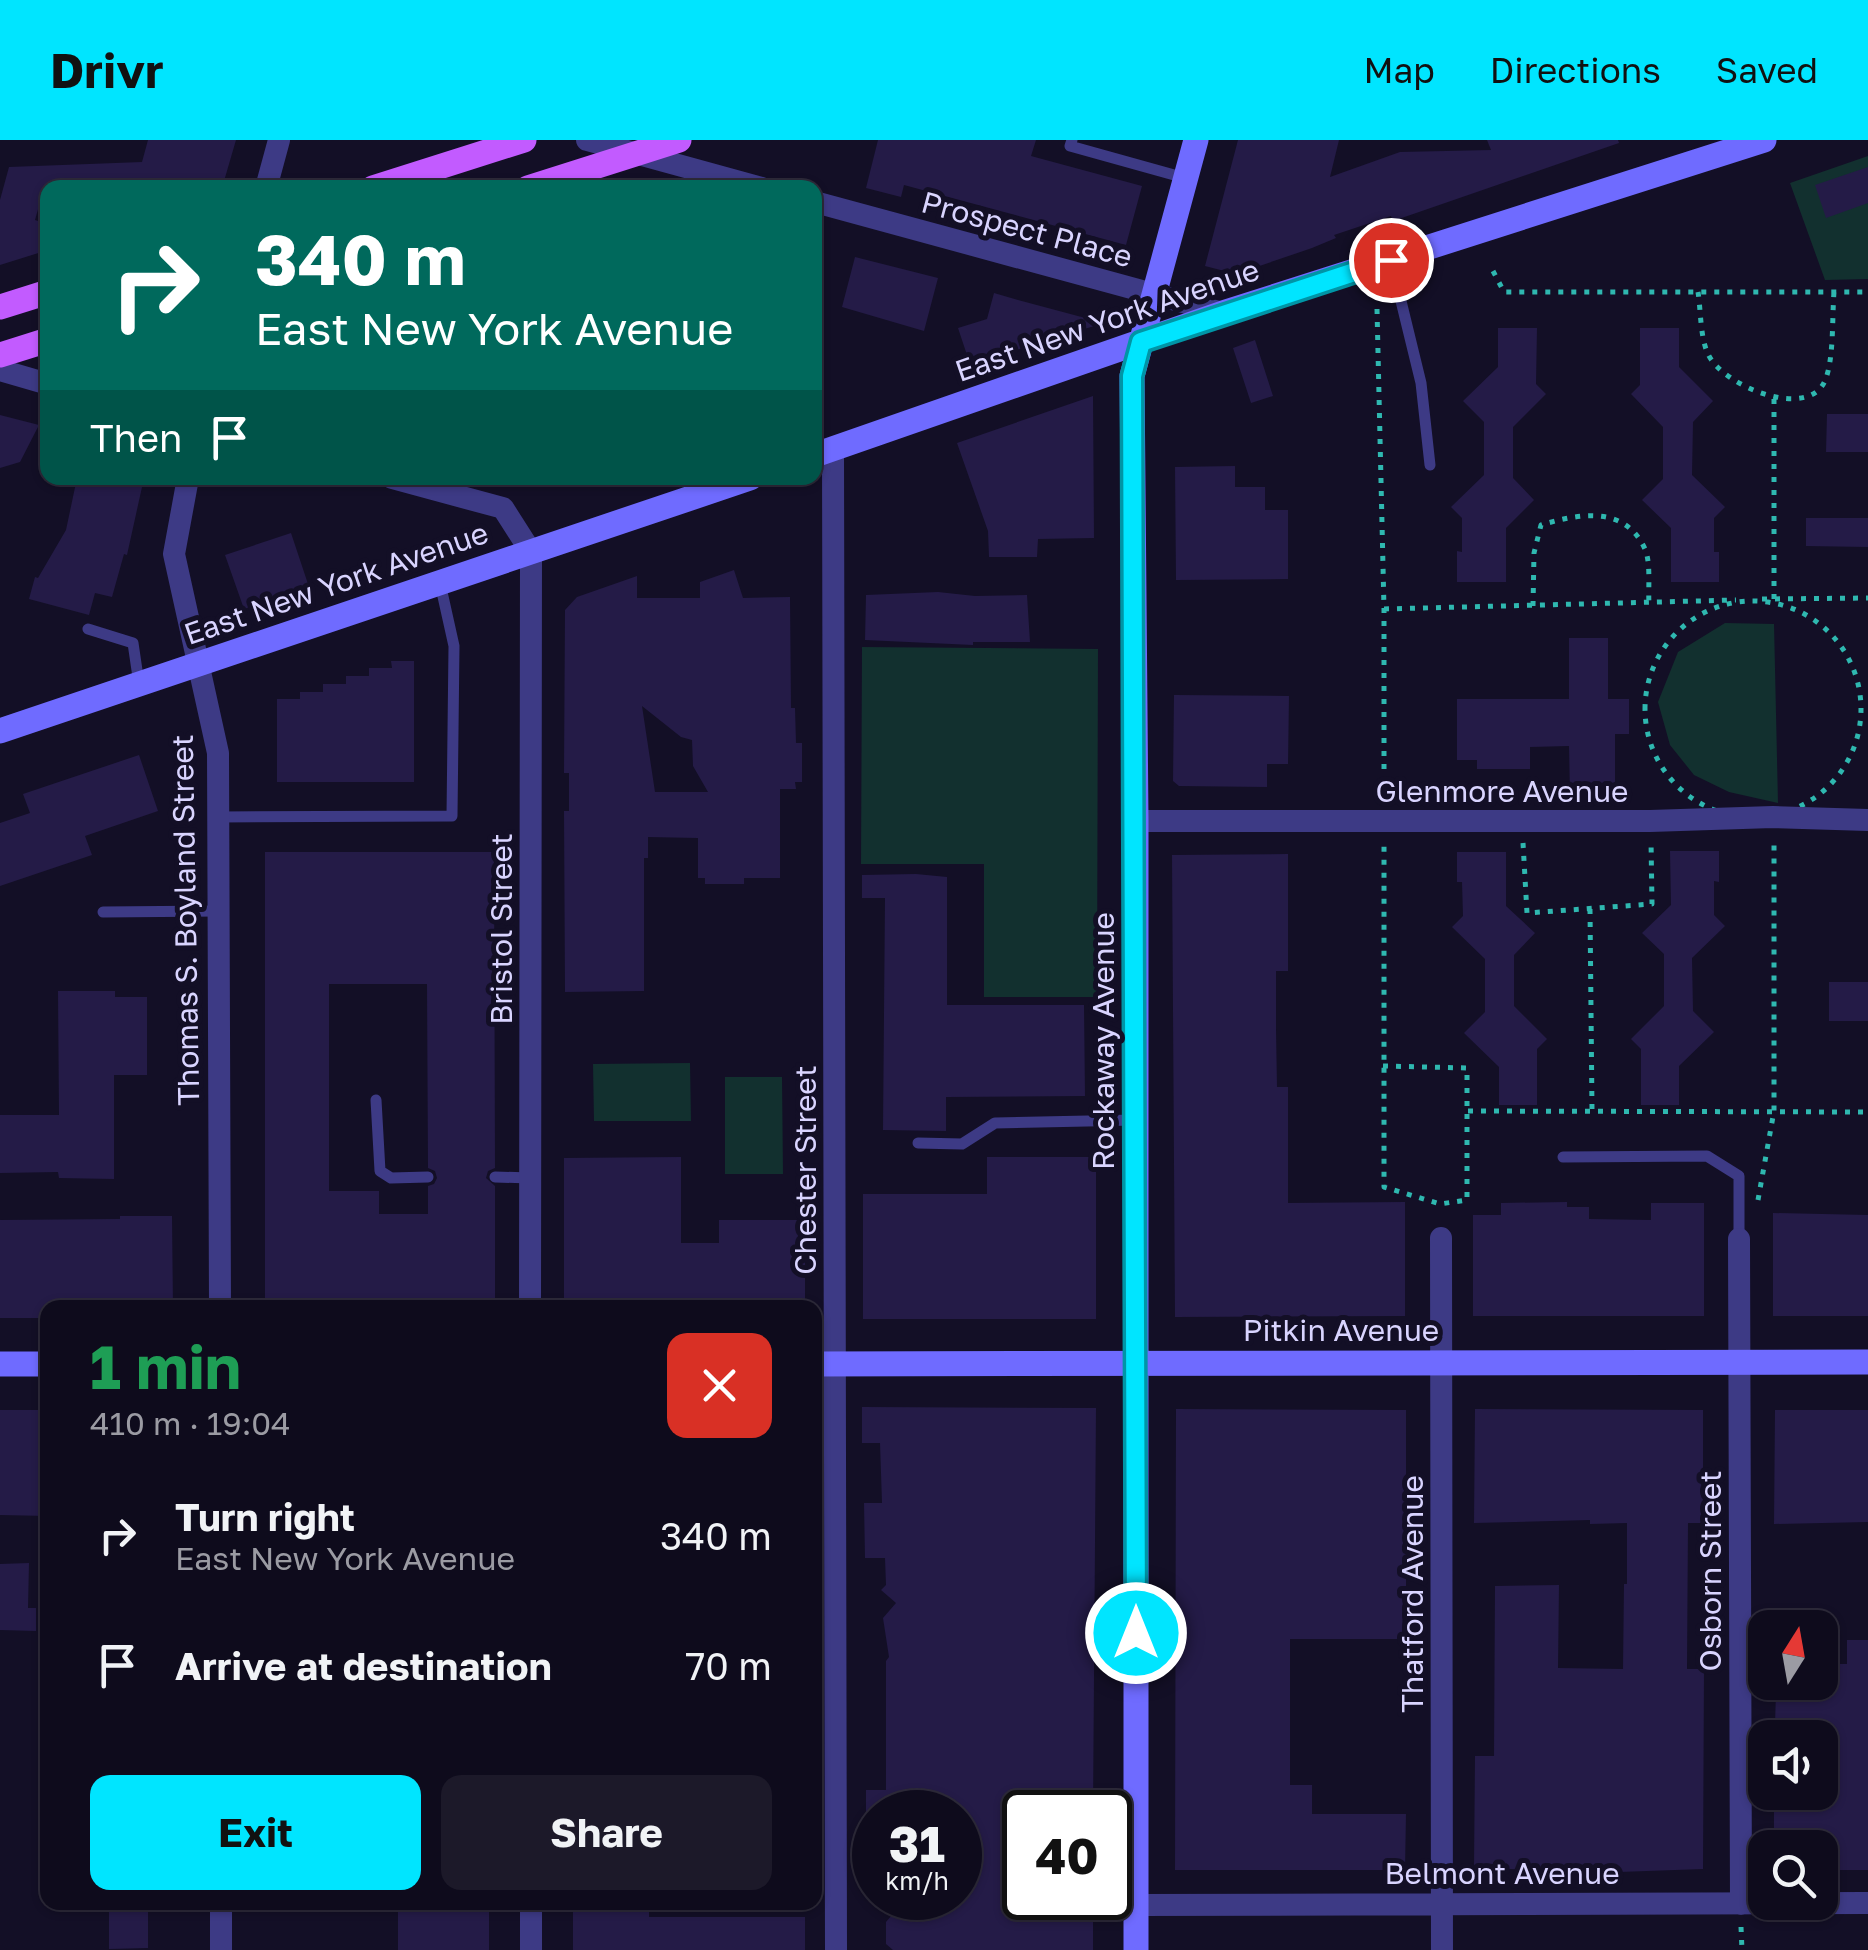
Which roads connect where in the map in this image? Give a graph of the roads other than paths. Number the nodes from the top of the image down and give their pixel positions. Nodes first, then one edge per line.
1 (278, 140) edge
2 (524, 140) edge
3 (587, 140) edge
4 (679, 140) edge
5 (1072, 140) edge
6 (1196, 140) edge
7 (1764, 140) edge
8 (637, 153) junction
9 (1186, 178) junction
10 (268, 180) edge
11 (399, 180) edge
12 (553, 180) edge
13 (733, 180) edge
14 (822, 204) edge
15 (1391, 260) junction
16 (40, 294) edge
17 (1154, 294) junction
18 (0, 306) edge
19 (1224, 313) junction
20 (40, 342) edge
21 (1141, 342) junction
22 (0, 355) edge
23 (0, 370) edge
24 (40, 382) edge
25 (824, 452) edge
26 (1430, 464) dead end
27 (187, 485) edge
28 (418, 485) edge
29 (729, 485) edge
30 (531, 552) junction
31 (440, 582) junction
32 (88, 629) dead end
33 (199, 664) junction
34 (139, 684) junction
35 (0, 731) edge
36 (218, 817) junction
37 (1868, 820) edge
38 (1136, 821) junction
39 (219, 911) junction
40 (103, 912) dead end
41 (376, 1100) dead end
42 (1136, 1120) junction
43 (918, 1144) dead end
44 (1563, 1157) dead end
45 (428, 1177) dead end
46 (495, 1177) dead end
47 (530, 1178) junction
48 (1441, 1238) dead end
49 (1739, 1239) joint
50 (220, 1300) edge
51 (530, 1300) edge
52 (1441, 1362) junction
53 (1868, 1362) edge
54 (1136, 1363) junction
55 (1740, 1363) junction
56 (0, 1364) edge
57 (40, 1364) edge
58 (826, 1364) edge
59 (1442, 1903) junction
60 (1868, 1903) edge
61 (1741, 1904) junction
62 (1136, 1906) junction
63 (221, 1910) edge
64 (531, 1910) edge
65 (221, 1950) edge
66 (531, 1950) edge
67 (836, 1950) edge
68 (1136, 1950) edge
69 (1442, 1950) edge

1 - 10 street
2 - 11 main road
3 - 8 street
4 - 8 main road
5 - 9 lane
6 - 9 street, Rockaway Avenue
7 - 15 street, East New York Avenue
8 - 12 main road
8 - 13 street
9 - 17 street, Rockaway Avenue
14 - 17 street, Prospect Place
15 - 19 street, East New York Avenue
15 - 26 lane
16 - 18 main road
17 - 19 street, Prospect Place
17 - 21 street, Rockaway Avenue
19 - 21 street, East New York Avenue
20 - 22 main road
21 - 25 street, East New York Avenue
21 - 38 street, Rockaway Avenue
23 - 24 street
25 - 58 street, Chester Street
27 - 33 street, Thomas S. Boyland Street
28 - 30 street
29 - 30 street, East New York Avenue
30 - 31 street, East New York Avenue
30 - 47 street, Bristol Street
31 - 33 street, East New York Avenue
31 - 36 lane
32 - 34 lane
33 - 34 street, East New York Avenue
33 - 36 street, Thomas S. Boyland Street
34 - 35 street, East New York Avenue
36 - 39 street, Thomas S. Boyland Street
37 - 38 street, Glenmore Avenue
38 - 42 street, Rockaway Avenue
39 - 40 lane
39 - 50 street, Thomas S. Boyland Street
41 - 45 lane
42 - 43 lane
42 - 54 street, Rockaway Avenue
44 - 49 lane
46 - 47 lane
47 - 51 street, Bristol Street
48 - 52 street, Thatford Avenue
49 - 55 street, Osborn Street
52 - 54 street, Pitkin Avenue
52 - 55 street, Pitkin Avenue
52 - 59 street, Thatford Avenue
53 - 55 street, Pitkin Avenue
54 - 58 street, Pitkin Avenue
54 - 62 street, Rockaway Avenue
55 - 61 street, Osborn Street
56 - 57 street
58 - 67 street, Chester Street
59 - 61 street, Belmont Avenue
59 - 62 street, Belmont Avenue
59 - 69 street, Thatford Avenue
60 - 61 street, Belmont Avenue
62 - 68 street, Rockaway Avenue
63 - 65 street
64 - 66 street

